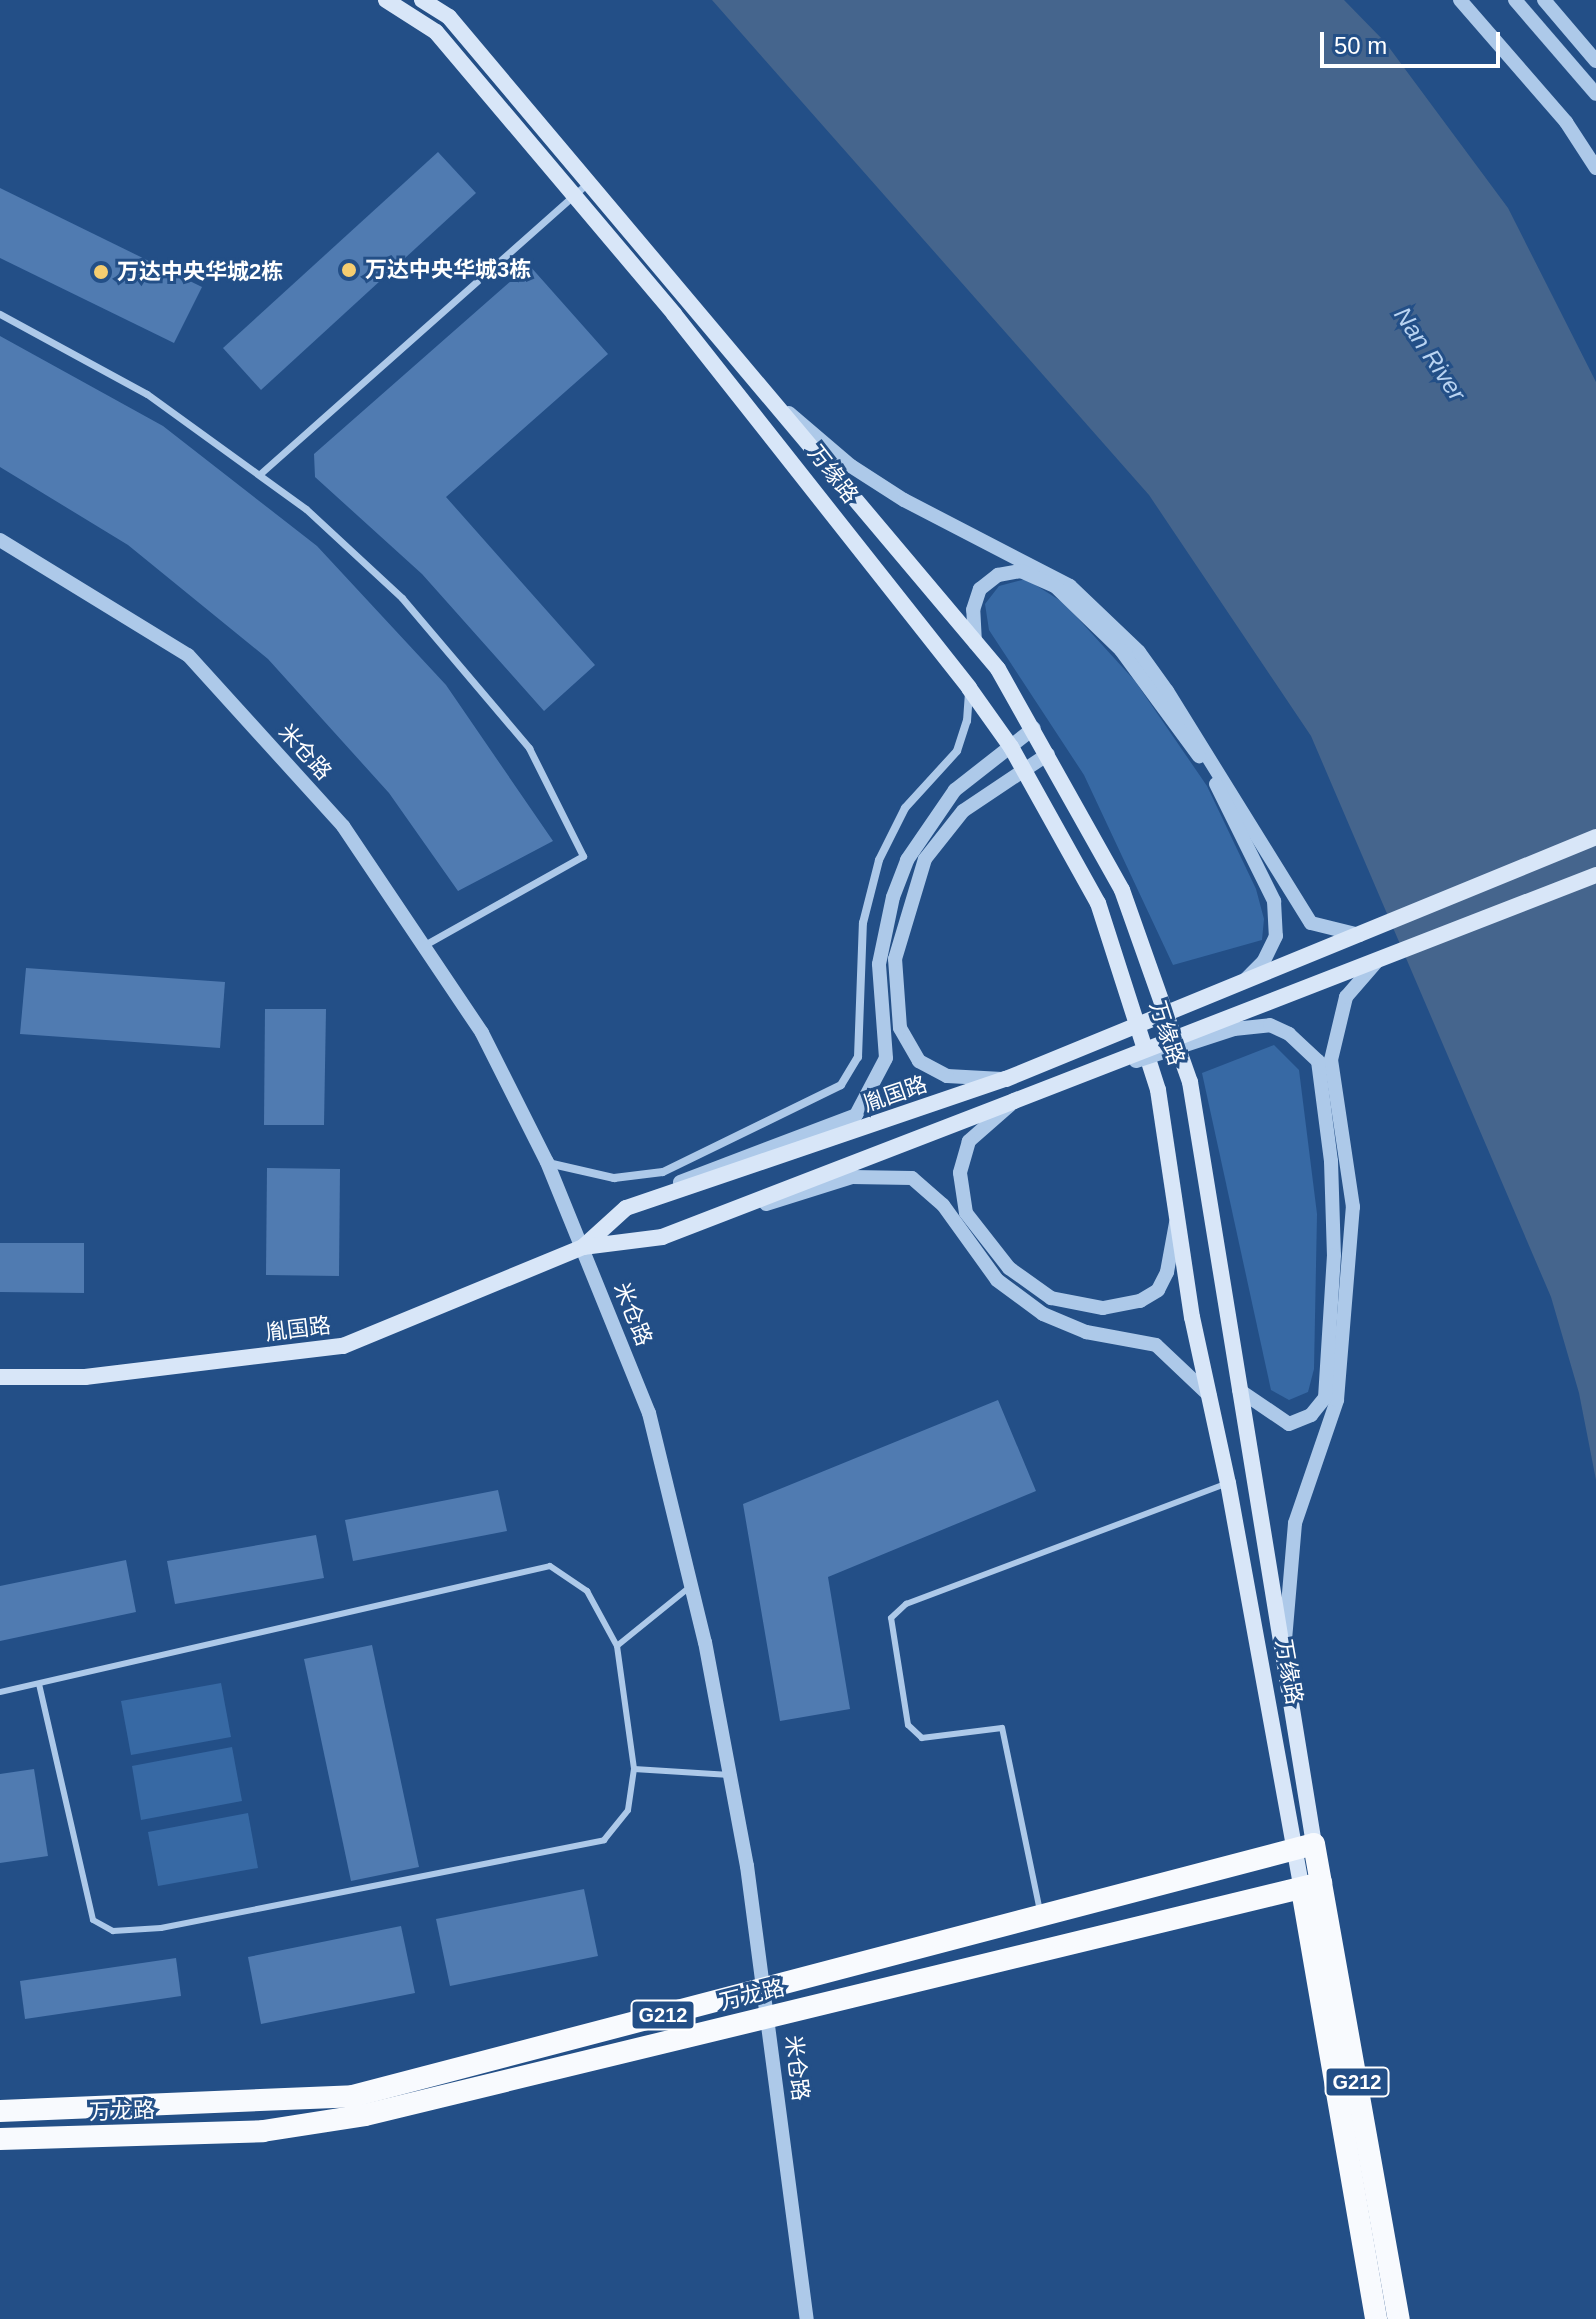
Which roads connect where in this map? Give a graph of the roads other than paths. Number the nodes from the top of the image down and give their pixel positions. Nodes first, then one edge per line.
1 (386, 0) edge
2 (422, 0) edge
3 (1460, 0) edge
4 (1515, 0) edge
5 (1544, 0) edge
6 (1596, 61) edge
7 (1596, 94) edge
8 (1596, 168) edge
9 (588, 183) junction
10 (575, 196) junction
11 (0, 314) edge
12 (759, 387) junction
13 (261, 473) junction
14 (0, 540) edge
15 (975, 643) junction
16 (969, 688) junction
17 (1162, 694) junction
18 (1034, 728) junction
19 (1011, 747) junction
20 (1048, 754) junction
21 (1023, 769) junction
22 (1596, 837) edge
23 (1596, 875) edge
24 (1360, 935) junction
25 (426, 944) junction
26 (1378, 960) junction
27 (1239, 984) junction
28 (1006, 1079) junction
29 (1014, 1101) junction
30 (547, 1162) junction
31 (626, 1208) junction
32 (1177, 1215) junction
33 (662, 1237) junction
34 (583, 1247) junction
35 (0, 1377) edge
36 (1239, 1390) junction
37 (1210, 1396) junction
38 (1331, 1399) junction
39 (1228, 1483) junction
40 (691, 1586) junction
41 (617, 1646) junction
42 (1284, 1652) junction
43 (39, 1684) junction
44 (0, 1692) edge
45 (634, 1769) junction
46 (730, 1775) junction
47 (1304, 1847) junction
48 (1312, 1887) junction
49 (1041, 1916) junction
50 (763, 1989) junction
51 (768, 2018) junction
52 (0, 2111) edge
53 (0, 2139) edge
54 (807, 2319) edge
55 (1376, 2319) edge
56 (1399, 2319) edge

1 - 10 main road, 万缘路
2 - 9 main road, 万缘路
3 - 8 street
4 - 7 street
5 - 6 street
9 - 10 street
9 - 12 main road, 万缘路
10 - 13 street
10 - 16 main road, 万缘路
11 - 13 street
12 - 15 main road, 万缘路
12 - 17 street
13 - 25 street
14 - 25 street, 米仓路
15 - 17 street
15 - 18 main road, 万缘路
16 - 19 main road, 万缘路
16 - 30 street
17 - 24 street
17 - 27 street
18 - 19 street
18 - 20 main road, 万缘路
19 - 21 main road, 万缘路
19 - 31 street
20 - 21 street
20 - 36 main road, 万缘路
21 - 28 street
21 - 32 main road, 万缘路
22 - 24 main road, 胤国路, bridge
23 - 26 main road, 胤国路, bridge
24 - 27 main road, 胤国路, bridge
25 - 30 street, 米仓路
26 - 29 main road, 胤国路, bridge
26 - 38 street
27 - 28 main road, 胤国路, bridge
28 - 31 main road, 胤国路
29 - 32 street
29 - 33 main road, 胤国路
29 - 38 street, bridge
30 - 34 street, 米仓路
31 - 34 main road, 胤国路
32 - 37 main road, 万缘路
33 - 34 main road, 胤国路
33 - 37 street
34 - 35 main road, 胤国路
34 - 40 street, 米仓路
36 - 38 street
36 - 42 main road, 万缘路
37 - 39 main road, 万缘路
38 - 42 street
39 - 47 main road, 万缘路
39 - 49 lane
40 - 41 lane
40 - 46 street, 米仓路
41 - 43 lane
41 - 45 lane
42 - 47 main road, 万缘路
43 - 44 lane
43 - 45 lane
45 - 46 lane
46 - 50 street, 米仓路
47 - 48 highway, 万缘路 / G212
47 - 49 highway, 万龙路 / G212
48 - 51 highway, 万龙路 / G212
48 - 55 highway, 万缘路 / G212
48 - 56 highway, 万缘路 / G212
49 - 50 highway, 万龙路 / G212
50 - 51 street, 米仓路
50 - 52 highway, 万龙路 / G212
51 - 53 highway, 万龙路 / G212
51 - 54 street, 米仓路

